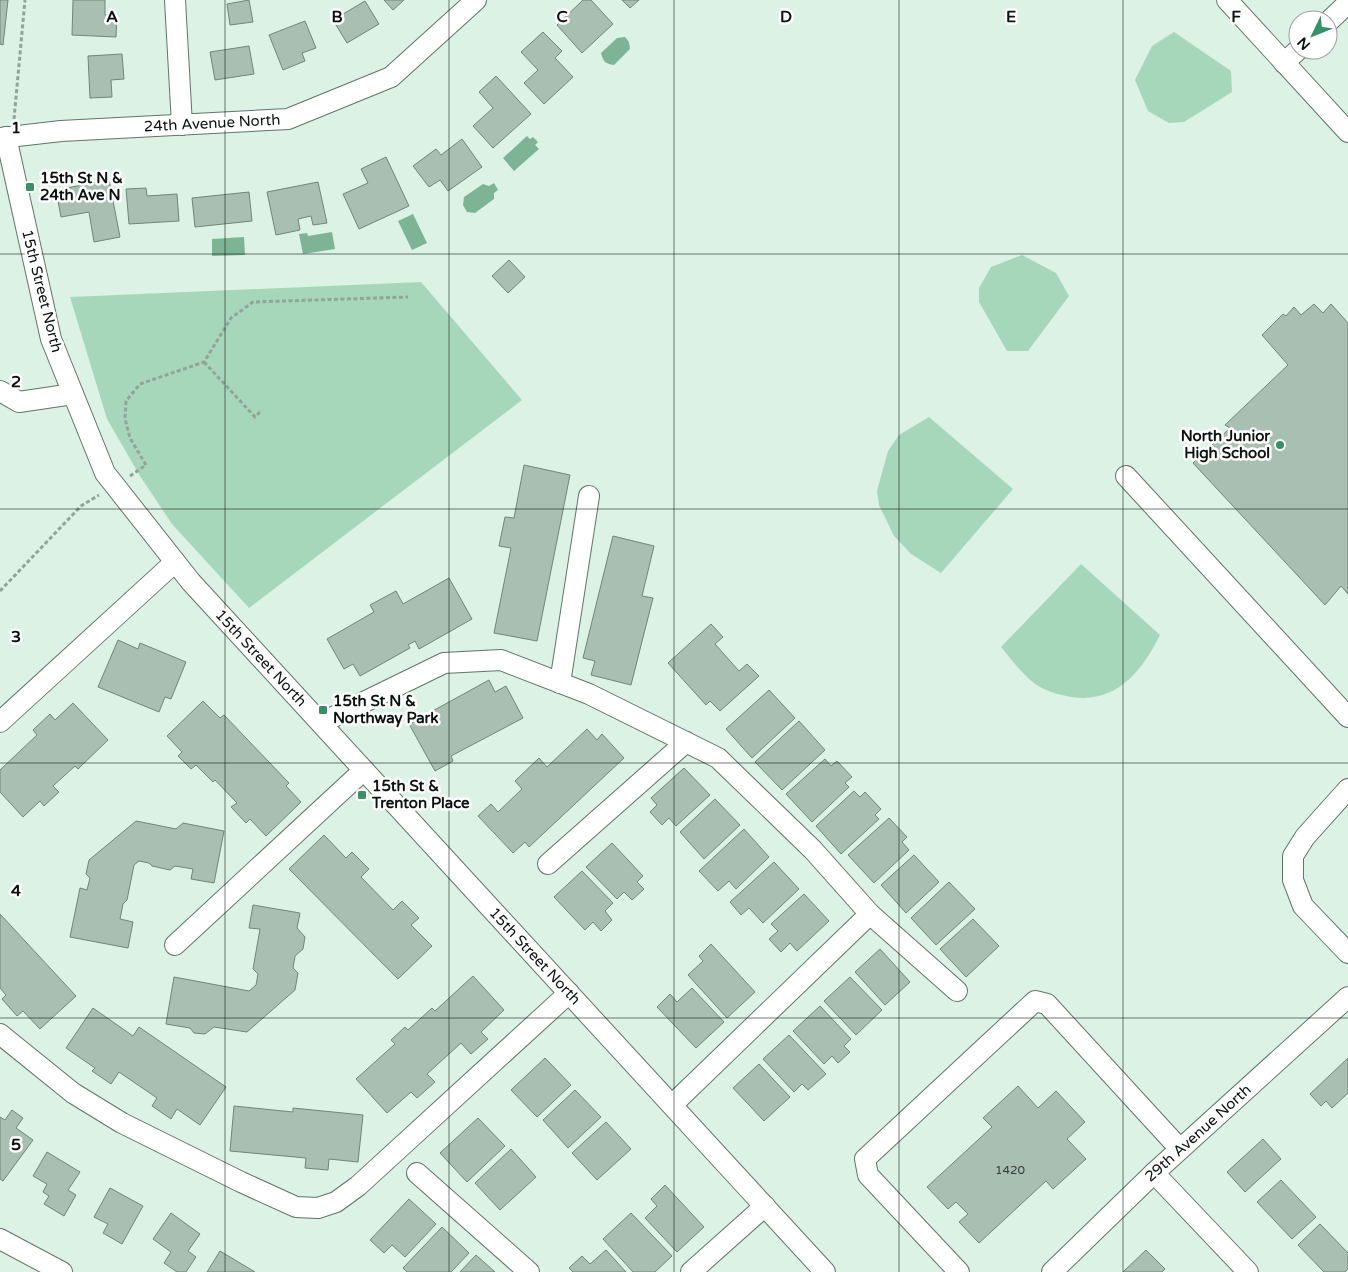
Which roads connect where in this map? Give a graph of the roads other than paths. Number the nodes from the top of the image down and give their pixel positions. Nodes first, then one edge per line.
1 (175, 0) edge
2 (476, 0) edge
3 (1227, 0) edge
4 (1348, 4) edge
5 (1338, 13) edge
6 (1288, 53) edge
7 (1294, 60) edge
8 (182, 125) junction
9 (1348, 132) edge
10 (7, 133) edge
11 (0, 391) edge
12 (73, 394) junction
13 (1126, 476) dead end
14 (589, 496) dead end
15 (175, 562) junction
16 (560, 683) junction
17 (1348, 717) edge
18 (0, 722) edge
19 (321, 723) junction
20 (686, 742) junction
21 (364, 770) junction
22 (1348, 789) edge
23 (548, 864) dead end
24 (870, 914) junction
25 (175, 945) dead end
26 (1348, 953) edge
27 (957, 991) dead end
28 (569, 993) junction
29 (1348, 997) edge
30 (0, 1034) edge
31 (672, 1105) junction
32 (1180, 1149) junction
33 (417, 1173) dead end
34 (1154, 1173) junction
35 (765, 1206) junction
36 (0, 1239) edge
37 (62, 1272) edge
38 (529, 1272) edge
39 (691, 1272) edge
40 (825, 1272) edge
41 (959, 1272) edge
42 (1052, 1272) edge
43 (1248, 1272) edge

1 - 8 street
2 - 8 street, 24th Avenue North
3 - 6 street
4 - 5 street
7 - 9 street
8 - 10 street, 24th Avenue North
10 - 12 street, 15th Street North
11 - 12 street
12 - 15 street, 15th Street North
13 - 17 street
14 - 16 street
15 - 18 street
15 - 19 street, 15th Street North
16 - 19 street
16 - 20 street
19 - 21 street, 15th Street North
20 - 23 street
20 - 24 street
21 - 25 street
21 - 28 street, 15th Street North
22 - 26 street
24 - 27 street
24 - 31 street
28 - 30 street
28 - 31 street, 15th Street North
29 - 32 street, 29th Avenue North
31 - 35 street, 15th Street North
32 - 34 street, 29th Avenue North
32 - 41 street
33 - 38 street
34 - 42 street, 29th Avenue North
34 - 43 street
35 - 39 street
35 - 40 street, 15th Street North
36 - 37 street

